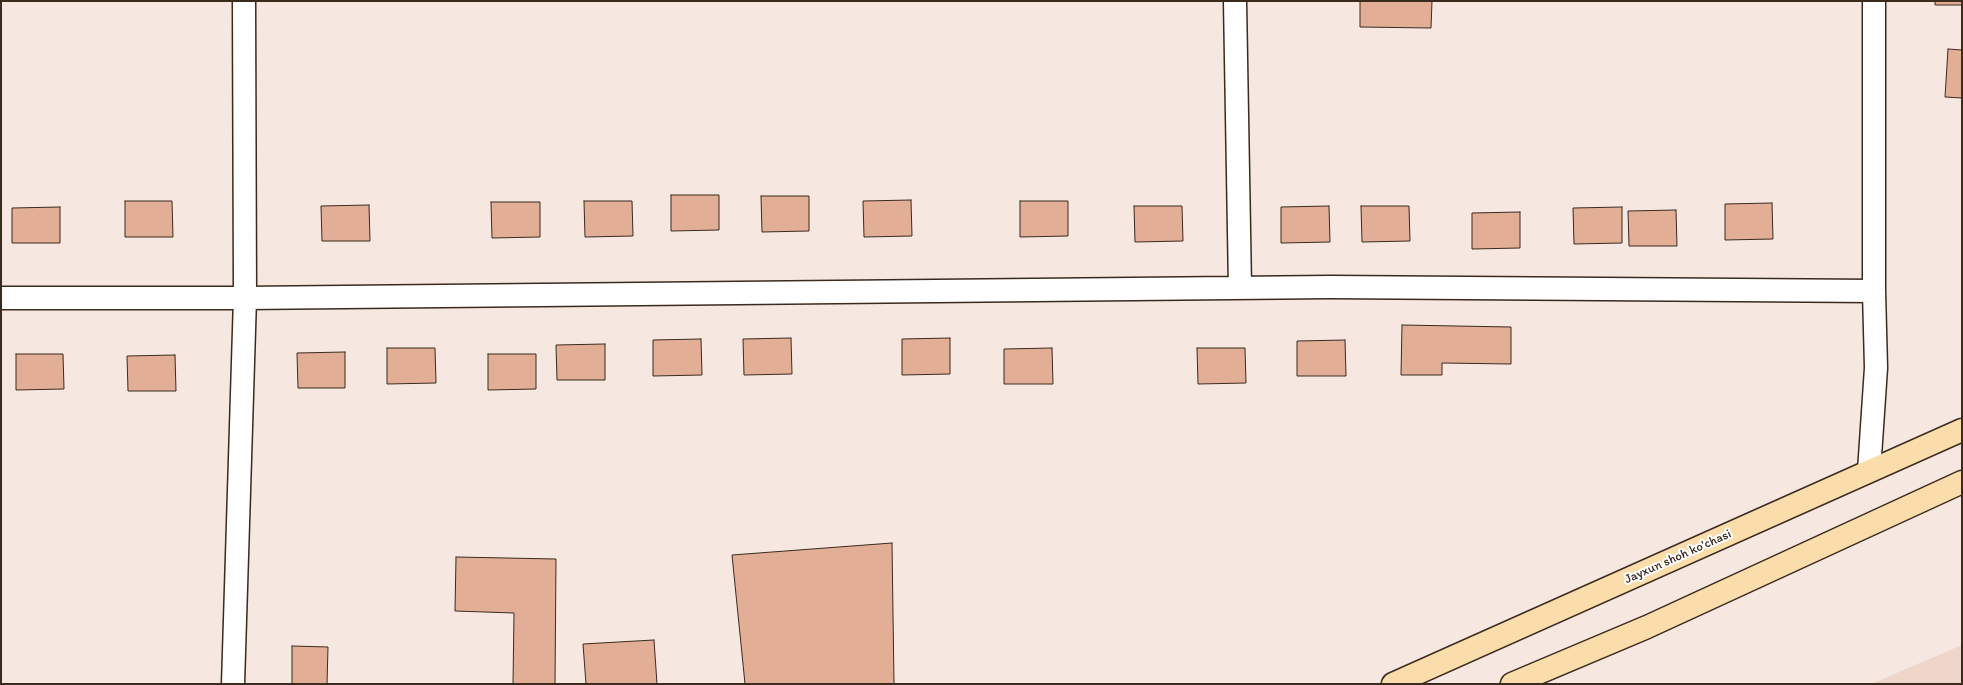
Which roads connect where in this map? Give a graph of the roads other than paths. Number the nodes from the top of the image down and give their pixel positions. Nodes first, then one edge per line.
1 (244, 1) edge
2 (1235, 1) edge
3 (1874, 1) edge
4 (1240, 288) junction
5 (1874, 291) junction
6 (1, 298) edge
7 (245, 298) junction
8 (1962, 430) edge
9 (1869, 471) junction
10 (1962, 482) edge
11 (232, 684) edge
12 (1393, 684) edge
13 (1512, 684) edge

1 - 7 street
2 - 4 street
3 - 5 street
4 - 5 street
4 - 7 street
5 - 9 street
6 - 7 street
7 - 11 street
8 - 9 highway, Jayxun shoh ko'chasi
9 - 12 highway, Jayxun shoh ko'chasi
10 - 13 highway

